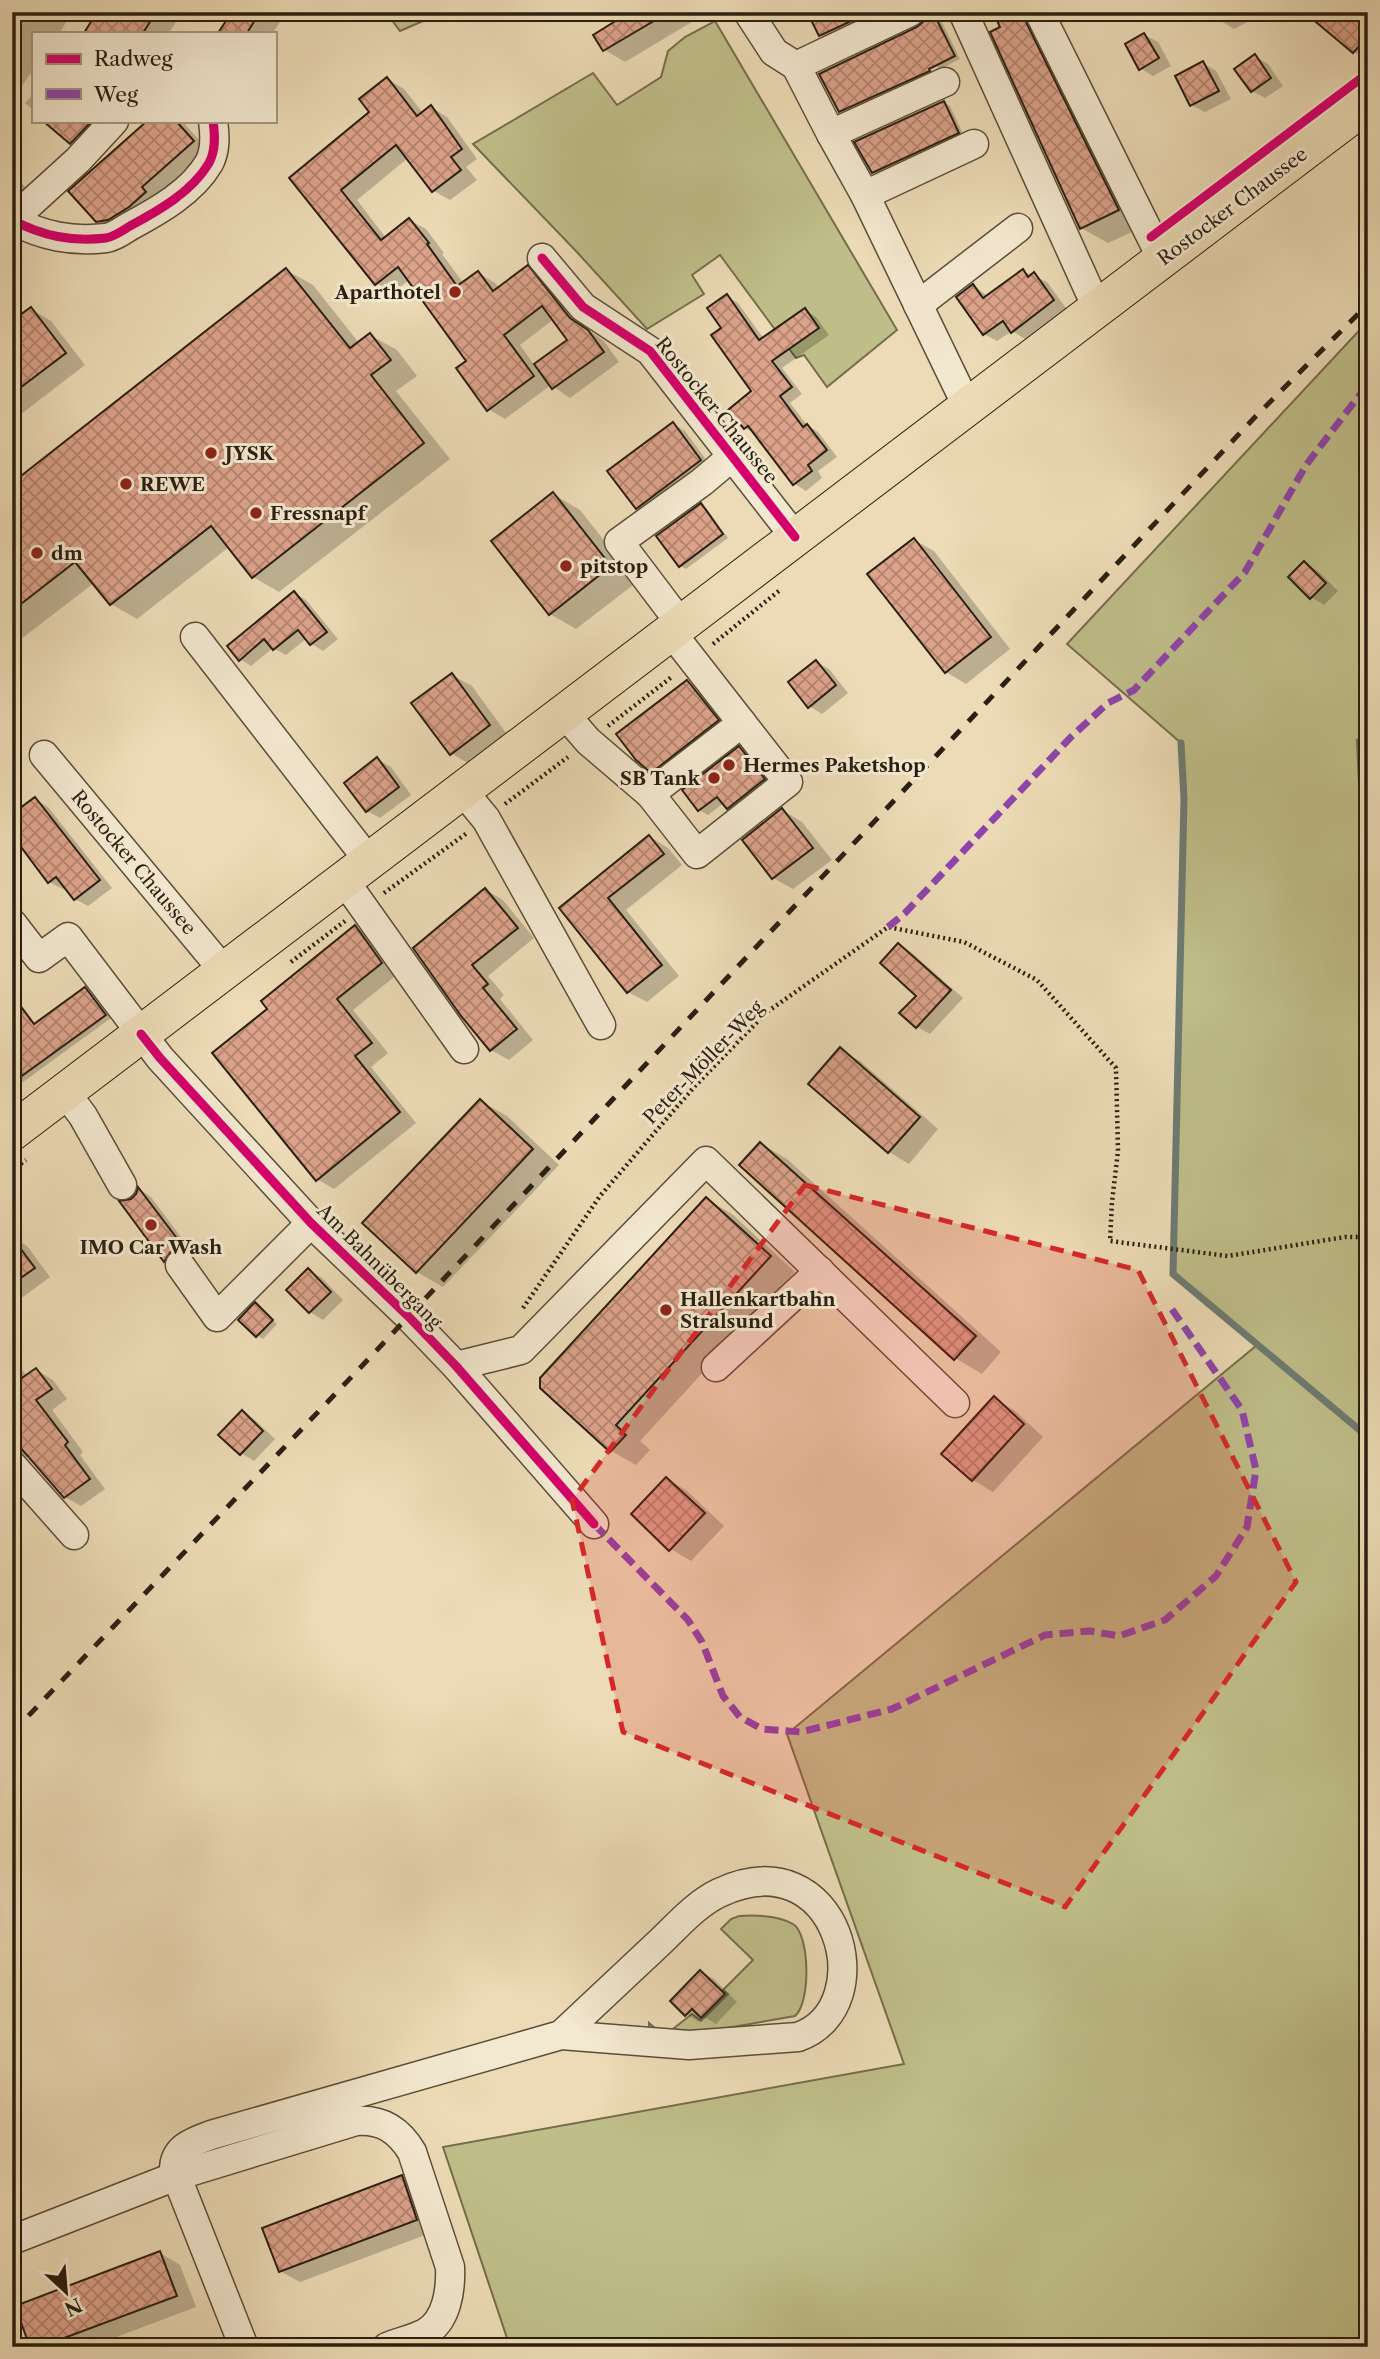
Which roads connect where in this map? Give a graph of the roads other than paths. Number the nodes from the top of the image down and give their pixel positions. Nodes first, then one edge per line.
1 (748, 12) edge
2 (909, 12) edge
3 (963, 12) edge
4 (1039, 12) edge
5 (796, 66) junction
6 (945, 82) dead end
7 (1368, 103) edge
8 (113, 122) edge
9 (213, 122) edge
10 (831, 134) junction
11 (974, 144) dead end
12 (865, 195) junction
13 (12, 220) edge
14 (1018, 228) dead end
15 (542, 258) dead end
16 (1162, 259) junction
17 (918, 305) junction
18 (1097, 308) junction
19 (967, 407) junction
20 (734, 455) junction
21 (795, 537) junction
22 (676, 628) junction
23 (195, 637) dead end
24 (564, 713) junction
25 (742, 723) junction
26 (44, 755) dead end
27 (462, 790) junction
28 (650, 794) junction
29 (356, 870) junction
30 (12, 923) edge
31 (224, 971) junction
32 (601, 1025) dead end
33 (141, 1034) junction
34 (464, 1049) dead end
35 (65, 1092) junction
36 (12, 1132) edge
37 (122, 1185) dead end
38 (311, 1223) junction
39 (180, 1265) dead end
40 (820, 1271) junction
41 (456, 1366) junction
42 (716, 1367) dead end
43 (955, 1403) dead end
44 (12, 1465) edge
45 (594, 1524) dead end
46 (74, 1535) dead end
47 (561, 2035) junction
48 (176, 2176) junction
49 (12, 2240) edge
50 (244, 2347) edge
51 (387, 2347) edge

1 - 5 street
2 - 5 street
3 - 18 street
4 - 16 street
5 - 10 street
6 - 10 street
7 - 16 main road, Rostocker Chaussee
8 - 13 street
9 - 13 street
10 - 12 street
11 - 12 street
12 - 17 street
14 - 17 street
15 - 20 street, Rostocker Chaussee
16 - 18 main road, Rostocker Chaussee
17 - 19 street
18 - 19 main road, Rostocker Chaussee
19 - 21 main road, Rostocker Chaussee
20 - 21 street, Rostocker Chaussee
20 - 22 street, Rostocker Chaussee
21 - 22 main road, Rostocker Chaussee
22 - 24 main road, Rostocker Chaussee
22 - 25 street
23 - 29 street
24 - 27 main road, Rostocker Chaussee
24 - 28 street
25 - 28 street
25 - 28 street
26 - 31 street, Rostocker Chaussee
27 - 29 main road, Rostocker Chaussee
27 - 32 street
29 - 31 main road, Rostocker Chaussee
29 - 34 street
30 - 33 street, Am Bahnübergang
31 - 33 main road, Rostocker Chaussee
33 - 35 main road, Rostocker Chaussee
33 - 38 street, Am Bahnübergang
35 - 36 main road, Rostocker Chaussee
35 - 37 street
38 - 39 street
38 - 41 street, Am Bahnübergang
40 - 41 street
40 - 42 street
40 - 43 street
41 - 45 street, Am Bahnübergang
44 - 46 street
47 - 47 street
47 - 48 street
48 - 49 street
48 - 50 street
48 - 51 street

